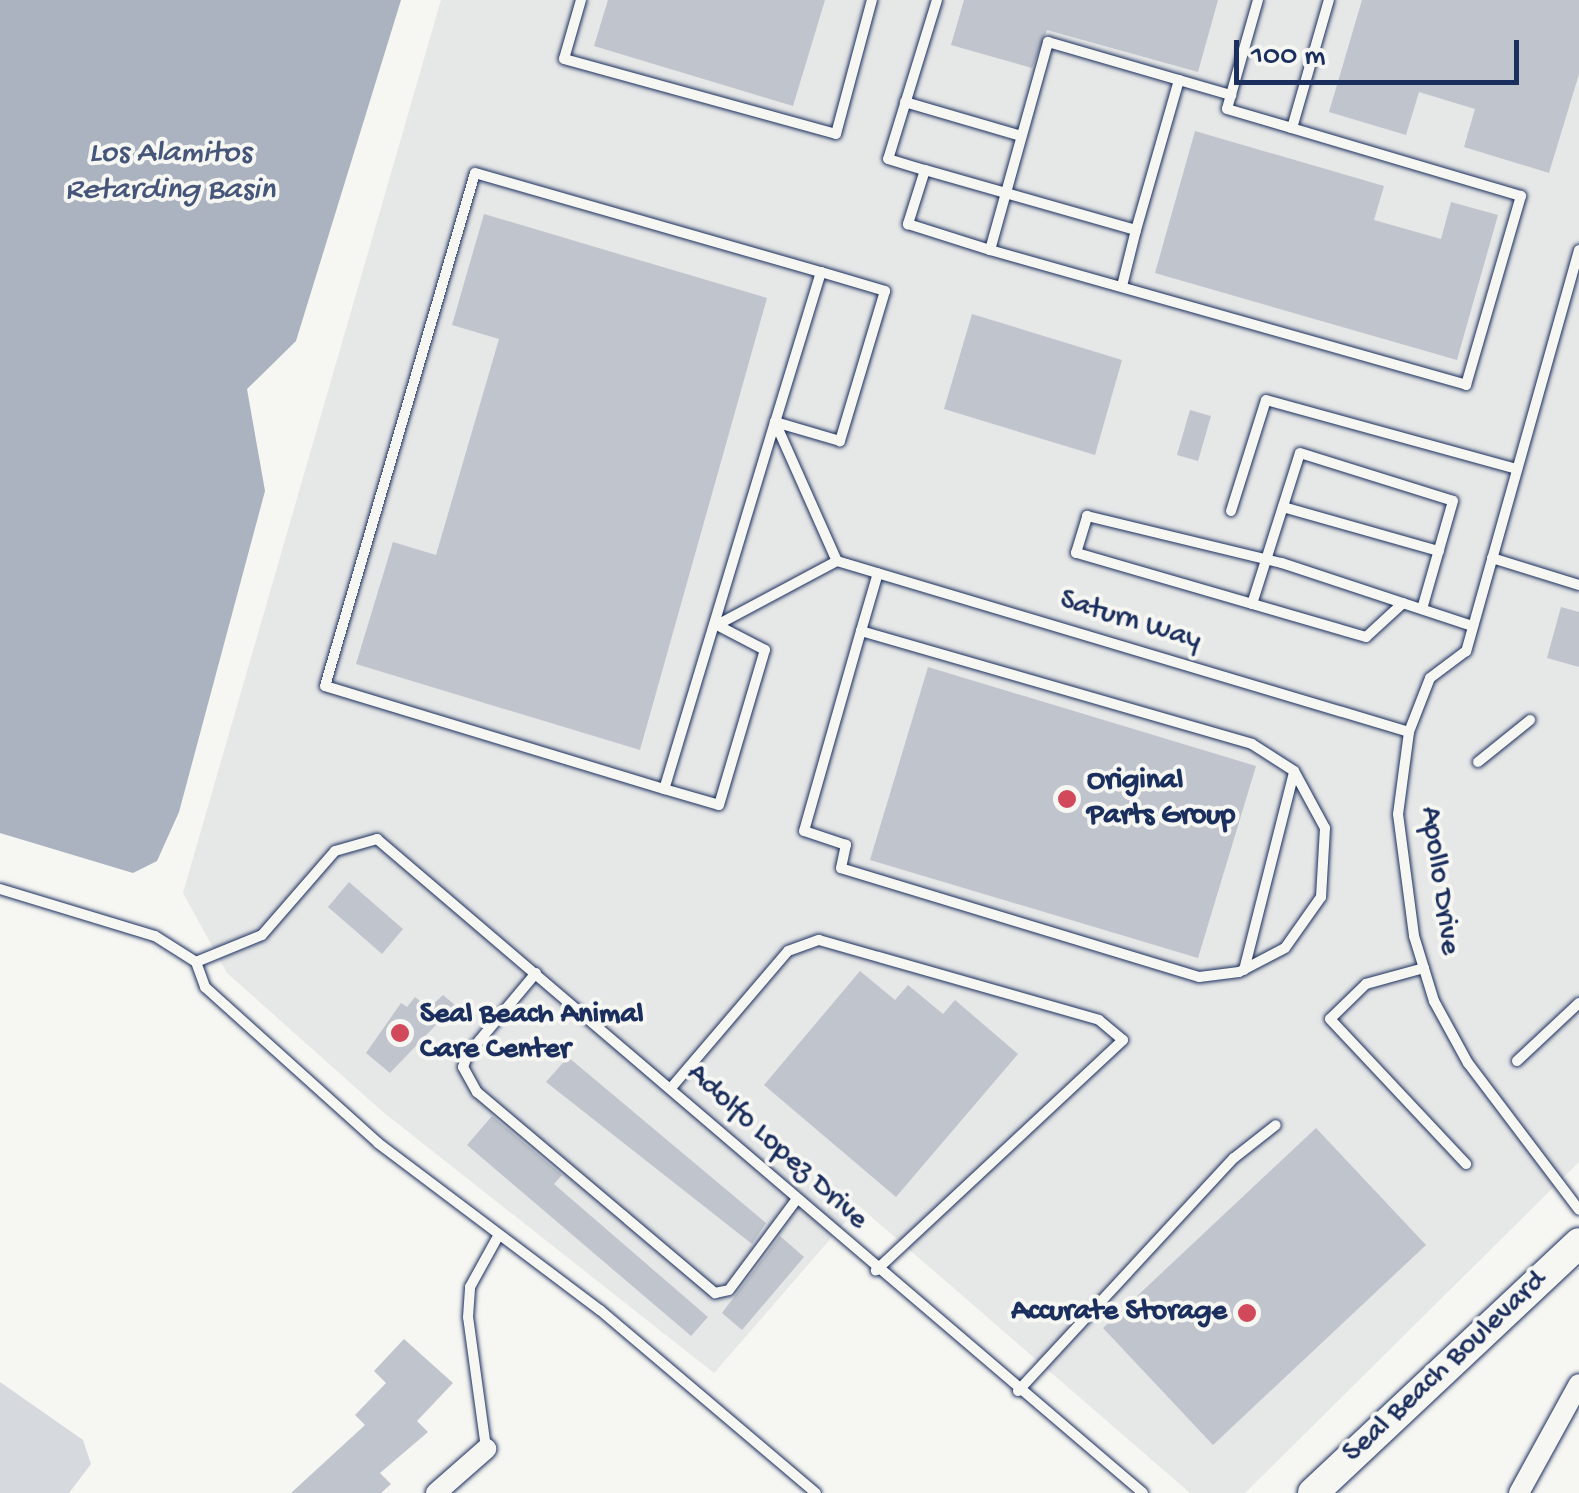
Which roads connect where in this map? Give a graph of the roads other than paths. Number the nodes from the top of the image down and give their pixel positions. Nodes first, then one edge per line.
1 (581, 0) edge
2 (872, 0) edge
3 (937, 0) edge
4 (1258, 0) edge
5 (1329, 0) edge
6 (1179, 80) junction
7 (1230, 95) junction
8 (906, 102) junction
9 (1292, 128) junction
10 (1021, 136) junction
11 (925, 170) junction
12 (1005, 194) junction
13 (1136, 230) junction
14 (990, 250) junction
15 (1579, 250) edge
16 (822, 272) junction
17 (1122, 286) junction
18 (776, 422) junction
19 (1517, 469) junction
20 (1283, 507) junction
21 (1231, 511) dead end
22 (1439, 552) junction
23 (1492, 558) junction
24 (838, 561) junction
25 (1266, 562) junction
26 (878, 573) junction
27 (1579, 585) edge
28 (1402, 603) junction
29 (1252, 604) junction
30 (1422, 609) junction
31 (717, 625) junction
32 (1473, 626) junction
33 (861, 631) junction
34 (1530, 720) dead end
35 (1409, 732) junction
36 (1478, 762) dead end
37 (1294, 770) junction
38 (664, 789) junction
39 (0, 889) edge
40 (196, 962) junction
41 (1424, 968) junction
42 (1244, 970) junction
43 (536, 973) junction
44 (1579, 1003) edge
45 (1517, 1061) dead end
46 (671, 1088) junction
47 (1276, 1125) dead end
48 (1466, 1164) dead end
49 (796, 1200) junction
50 (1579, 1210) edge
51 (497, 1238) junction
52 (1579, 1244) edge
53 (876, 1270) junction
54 (1579, 1384) edge
55 (1018, 1392) junction
56 (486, 1450) joint
57 (436, 1493) edge
58 (816, 1493) edge
59 (1143, 1493) edge
60 (1314, 1493) edge
61 (1519, 1493) edge

1 - 2 lane
3 - 8 lane
4 - 7 lane
5 - 9 lane
6 - 7 lane
6 - 10 lane
6 - 13 lane
7 - 9 lane
8 - 10 lane
8 - 11 lane
9 - 17 lane
10 - 12 lane
11 - 12 lane
11 - 14 lane
12 - 13 lane
12 - 14 lane
13 - 17 lane
14 - 17 lane
15 - 19 lane, Apollo Drive
16 - 18 lane
16 - 18 lane
16 - 38 lane
18 - 24 lane
18 - 31 lane
19 - 21 lane
19 - 23 lane, Apollo Drive
20 - 22 lane
20 - 22 lane
20 - 25 lane
22 - 30 lane
23 - 27 lane
23 - 32 lane, Apollo Drive
24 - 26 lane, Saturn Way
24 - 31 lane
25 - 28 lane
25 - 29 lane
25 - 29 lane
26 - 33 lane
26 - 35 lane, Saturn Way
28 - 29 lane
28 - 30 lane
30 - 32 lane
31 - 38 lane
31 - 38 lane
32 - 35 lane, Apollo Drive
33 - 37 lane
33 - 42 lane
34 - 36 lane
35 - 41 lane, Apollo Drive
37 - 42 lane
37 - 42 lane
39 - 40 lane
40 - 43 lane, Adolfo Lopez Drive
40 - 51 lane
41 - 48 lane
41 - 50 lane, Apollo Drive
43 - 46 lane, Adolfo Lopez Drive
43 - 49 lane
44 - 45 lane
46 - 49 lane, Adolfo Lopez Drive
46 - 53 lane
47 - 55 lane
49 - 53 lane, Adolfo Lopez Drive
51 - 56 lane
51 - 58 lane
52 - 60 main road, Seal Beach Boulevard
53 - 55 lane, Adolfo Lopez Drive
54 - 61 street
55 - 59 lane, Adolfo Lopez Drive
56 - 57 street

